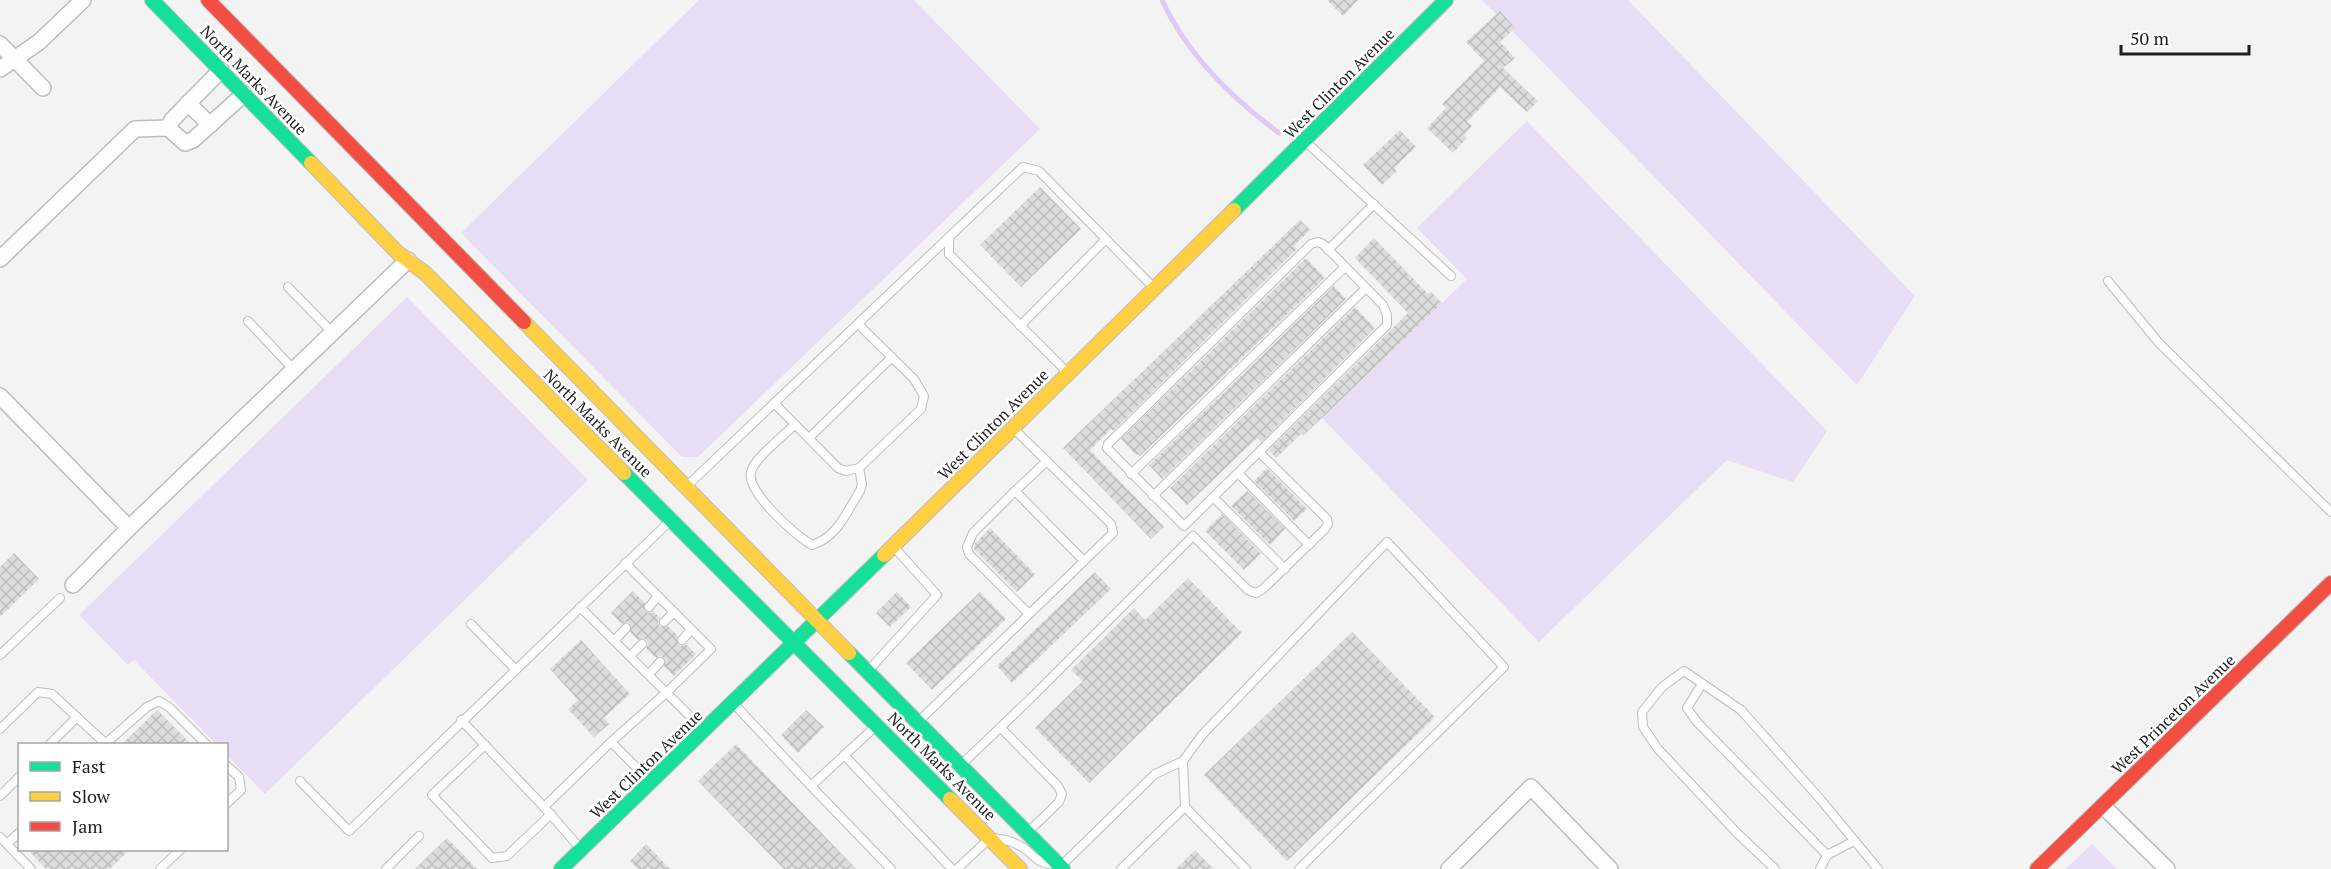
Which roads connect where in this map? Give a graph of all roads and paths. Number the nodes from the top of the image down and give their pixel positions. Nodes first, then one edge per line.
1 (83, 0) edge
2 (152, 0) edge
3 (208, 0) edge
4 (1446, 0) edge
5 (0, 44) edge
6 (15, 59) junction
7 (0, 69) edge
8 (220, 70) junction
9 (44, 88) dead end
10 (244, 94) junction
11 (188, 103) junction
12 (210, 125) junction
13 (168, 128) junction
14 (1304, 140) junction
15 (1374, 204) junction
16 (949, 237) junction
17 (1106, 239) junction
18 (1328, 250) junction
19 (0, 259) edge
20 (408, 260) junction
21 (1345, 267) junction
22 (1451, 276) dead end
23 (2108, 281) dead end
24 (288, 287) dead end
25 (1154, 288) junction
26 (1366, 288) junction
27 (248, 321) dead end
28 (858, 324) junction
29 (1020, 326) junction
30 (333, 333) junction
31 (892, 357) junction
32 (294, 370) junction
33 (1068, 374) junction
34 (0, 396) edge
35 (774, 403) junction
36 (795, 424) junction
37 (1013, 428) junction
38 (809, 438) junction
39 (1259, 452) junction
40 (1047, 461) junction
41 (859, 468) junction
42 (1238, 473) junction
43 (1131, 474) junction
44 (685, 487) junction
45 (1015, 491) junction
46 (1154, 496) junction
47 (1214, 497) junction
48 (2331, 512) edge
49 (672, 520) junction
50 (1184, 526) junction
51 (129, 528) junction
52 (1193, 536) junction
53 (1309, 545) junction
54 (893, 546) junction
55 (1084, 561) junction
56 (625, 564) junction
57 (1285, 569) junction
58 (2331, 583) edge
59 (73, 585) dead end
60 (658, 596) junction
61 (60, 598) dead end
62 (580, 607) junction
63 (648, 607) dead end
64 (674, 612) junction
65 (1029, 614) junction
66 (817, 621) junction
67 (664, 622) dead end
68 (471, 624) dead end
69 (626, 628) dead end
70 (691, 630) junction
71 (614, 640) junction
72 (682, 640) dead end
73 (795, 643) junction
74 (642, 644) dead end
75 (0, 655) edge
76 (630, 656) junction
77 (660, 662) dead end
78 (515, 669) junction
79 (867, 672) junction
80 (649, 674) junction
81 (1702, 684) junction
82 (667, 692) junction
83 (733, 703) junction
84 (77, 717) junction
85 (462, 720) junction
86 (917, 722) junction
87 (877, 724) junction
88 (1001, 728) junction
89 (0, 729) edge
90 (704, 730) junction
91 (611, 742) junction
92 (51, 743) edge
93 (104, 743) edge
94 (106, 743) edge
95 (205, 743) edge
96 (485, 745) junction
97 (844, 755) junction
98 (1183, 761) junction
99 (960, 766) junction
100 (228, 767) edge
101 (18, 778) edge
102 (300, 781) dead end
103 (650, 782) junction
104 (811, 786) junction
105 (0, 796) edge
106 (228, 802) edge
107 (2103, 806) junction
108 (544, 807) junction
109 (1185, 807) junction
110 (550, 814) junction
111 (1027, 833) junction
112 (18, 834) edge
113 (419, 836) dead end
114 (0, 837) edge
115 (990, 838) junction
116 (1854, 841) junction
117 (7, 844) junction
118 (582, 849) junction
119 (178, 851) edge
120 (1827, 855) junction
121 (166, 862) junction
122 (1062, 868) edge
123 (31, 869) edge
124 (160, 869) edge
125 (173, 869) edge
126 (386, 869) edge
127 (561, 869) edge
128 (891, 869) edge
129 (955, 869) edge
130 (1020, 869) edge
131 (1121, 869) edge
132 (1246, 869) edge
133 (1299, 869) edge
134 (1449, 869) edge
135 (1610, 869) edge
136 (1775, 869) edge
137 (1820, 869) edge
138 (1878, 869) edge
139 (2037, 869) edge
140 (2167, 869) edge

1 - 6 street
2 - 8 main road, North Marks Avenue
3 - 44 main road, North Marks Avenue
4 - 14 main road, West Clinton Avenue
5 - 6 street
6 - 7 street
6 - 9 street
8 - 10 main road, North Marks Avenue
8 - 11 street
10 - 12 street
10 - 20 main road, North Marks Avenue
11 - 12 street
11 - 13 street
12 - 13 street
13 - 19 street
14 - 15 lane
14 - 25 main road, West Clinton Avenue
15 - 18 lane
15 - 22 lane
16 - 17 lane
16 - 28 lane
16 - 29 lane
17 - 25 lane
17 - 29 lane
18 - 21 lane
18 - 43 lane
20 - 30 street
20 - 49 main road, North Marks Avenue
21 - 26 lane
21 - 43 lane
23 - 48 lane
24 - 30 lane
25 - 33 main road, West Clinton Avenue
26 - 39 lane
26 - 46 lane
27 - 32 lane
28 - 31 lane
28 - 35 lane
29 - 33 lane
30 - 32 street
31 - 38 lane
31 - 41 lane
32 - 51 street
33 - 37 main road, West Clinton Avenue
34 - 51 street
35 - 36 lane
35 - 44 lane
36 - 38 lane
36 - 41 lane
37 - 40 lane
37 - 54 main road, West Clinton Avenue
38 - 41 lane
39 - 42 lane
39 - 53 lane
40 - 45 lane
40 - 55 lane
42 - 47 lane
42 - 53 lane
43 - 46 lane
44 - 66 main road, North Marks Avenue
45 - 55 lane
45 - 65 lane
46 - 50 lane
47 - 50 lane
47 - 57 lane
49 - 56 lane
49 - 73 main road, North Marks Avenue
50 - 52 lane
51 - 59 street
52 - 57 lane
52 - 88 lane
53 - 57 lane
54 - 66 main road, West Clinton Avenue
54 - 79 lane
55 - 65 lane
56 - 60 lane
56 - 62 lane
58 - 107 main road, West Princeton Avenue
60 - 63 lane
60 - 64 lane
61 - 75 lane
62 - 71 lane
62 - 78 lane
64 - 67 lane
64 - 70 lane
65 - 86 lane
66 - 73 main road, West Clinton Avenue
66 - 79 main road, North Marks Avenue
68 - 78 lane
69 - 71 lane
70 - 72 lane
70 - 82 lane
71 - 76 lane
73 - 83 main road, West Clinton Avenue
73 - 87 main road, North Marks Avenue
74 - 76 lane
76 - 80 lane
77 - 80 lane
78 - 85 lane
79 - 86 main road, North Marks Avenue
80 - 82 lane
81 - 116 lane
81 - 120 lane
81 - 136 lane
82 - 90 lane
82 - 91 lane
83 - 90 main road, West Clinton Avenue
83 - 104 lane
84 - 89 lane
84 - 92 lane
84 - 93 lane
85 - 96 lane
85 - 102 lane
86 - 99 main road, North Marks Avenue
87 - 97 lane
87 - 115 main road, North Marks Avenue
88 - 99 lane
88 - 111 lane
90 - 103 main road, West Clinton Avenue
91 - 103 lane
91 - 108 lane
94 - 95 lane
96 - 108 lane
96 - 110 lane
97 - 104 lane
97 - 129 lane
98 - 109 lane
98 - 122 lane
98 - 133 lane
99 - 111 main road, North Marks Avenue
100 - 106 lane
101 - 105 lane
103 - 118 main road, West Clinton Avenue
104 - 128 lane
107 - 139 main road, West Princeton Avenue
107 - 140 street
108 - 110 lane
109 - 131 lane
109 - 132 lane
110 - 118 lane
111 - 122 main road, North Marks Avenue
112 - 117 lane
113 - 126 lane
114 - 117 lane
115 - 122 lane
115 - 129 lane
115 - 130 main road, North Marks Avenue
116 - 120 lane
116 - 138 lane
117 - 123 lane
118 - 127 main road, West Clinton Avenue
119 - 121 lane
120 - 137 lane
121 - 124 lane
121 - 125 lane
134 - 135 street

